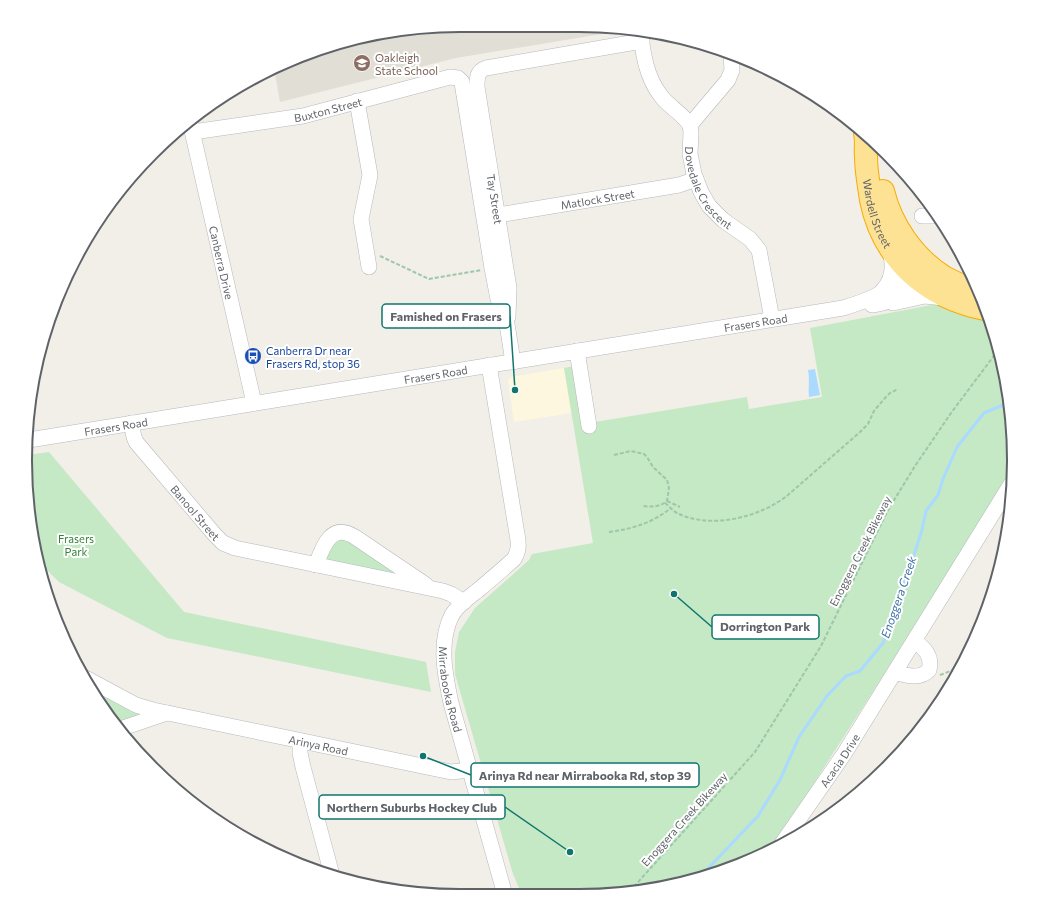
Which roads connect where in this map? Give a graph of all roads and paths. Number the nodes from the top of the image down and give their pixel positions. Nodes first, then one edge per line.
1 (638, 37) edge
2 (641, 37) edge
3 (731, 61) edge
4 (460, 80) joint
5 (358, 101) junction
6 (690, 125) junction
7 (192, 127) edge
8 (866, 143) edge
9 (871, 148) edge
10 (696, 179) junction
11 (498, 215) junction
12 (888, 245) junction
13 (369, 266) joint
14 (487, 269) dead end
15 (919, 272) junction
16 (970, 289) edge
17 (953, 300) junction
18 (873, 303) junction
19 (978, 307) edge
20 (772, 319) junction
21 (507, 324) junction
22 (577, 351) junction
23 (993, 356) edge
24 (513, 362) junction
25 (489, 365) junction
26 (898, 389) dead end
27 (254, 403) junction
28 (131, 423) junction
29 (589, 426) dead end
30 (33, 439) edge
31 (614, 455) dead end
32 (1006, 493) edge
33 (666, 502) junction
34 (643, 506) dead end
35 (680, 507) dead end
36 (671, 508) junction
37 (609, 532) dead end
38 (316, 565) junction
39 (432, 589) junction
40 (464, 602) junction
41 (914, 641) junction
42 (953, 670) edge
43 (895, 672) junction
44 (948, 672) dead end
45 (93, 682) edge
46 (97, 684) junction
47 (97, 688) edge
48 (167, 713) junction
49 (126, 727) edge
50 (300, 741) junction
51 (470, 770) junction
52 (788, 834) edge
53 (330, 868) edge
54 (636, 885) edge
55 (503, 889) edge

1 - 11 street, Tay Street
2 - 6 street
3 - 6 street
4 - 5 street, Buxton Street
4 - 21 street, Tay Street
5 - 7 street, Buxton Street
5 - 13 street
6 - 10 street, Dovedale Crescent
7 - 27 street, Canberra Drive
8 - 12 highway, Wardell Street
9 - 15 highway, Wardell Street
10 - 11 street, Matlock Street
10 - 20 street, Dovedale Crescent
11 - 21 street, Tay Street
12 - 15 highway, Wardell Street
12 - 18 street, Frasers Road
13 - 14 path
15 - 16 highway
15 - 17 highway
15 - 18 street, Frasers Road
17 - 18 street
17 - 19 highway
18 - 20 street, Frasers Road
20 - 22 street, Frasers Road
21 - 24 street, Tay Street
22 - 24 street, Frasers Road
22 - 29 street
23 - 54 path, Enoggera Creek Bikeway
24 - 25 street, Frasers Road
25 - 27 street, Frasers Road
25 - 40 street, Mirrabooka Road
26 - 36 path
27 - 28 street, Frasers Road
28 - 30 street, Frasers Road
28 - 38 street, Banool Street
31 - 33 path
32 - 41 street, Acacia Drive
33 - 34 path
33 - 35 path
33 - 36 path
36 - 37 path
38 - 39 street, Banool Street
38 - 39 street, Banool Street
39 - 40 street, Banool Street
40 - 51 street, Mirrabooka Road
41 - 43 street, Acacia Drive
41 - 43 street
42 - 44 path
43 - 52 street, Acacia Drive
45 - 46 street, Arinya Road
46 - 47 street
46 - 48 street, Arinya Road
48 - 49 street
48 - 50 street, Arinya Road
50 - 51 street, Arinya Road
50 - 53 street
51 - 55 street, Mirrabooka Road

